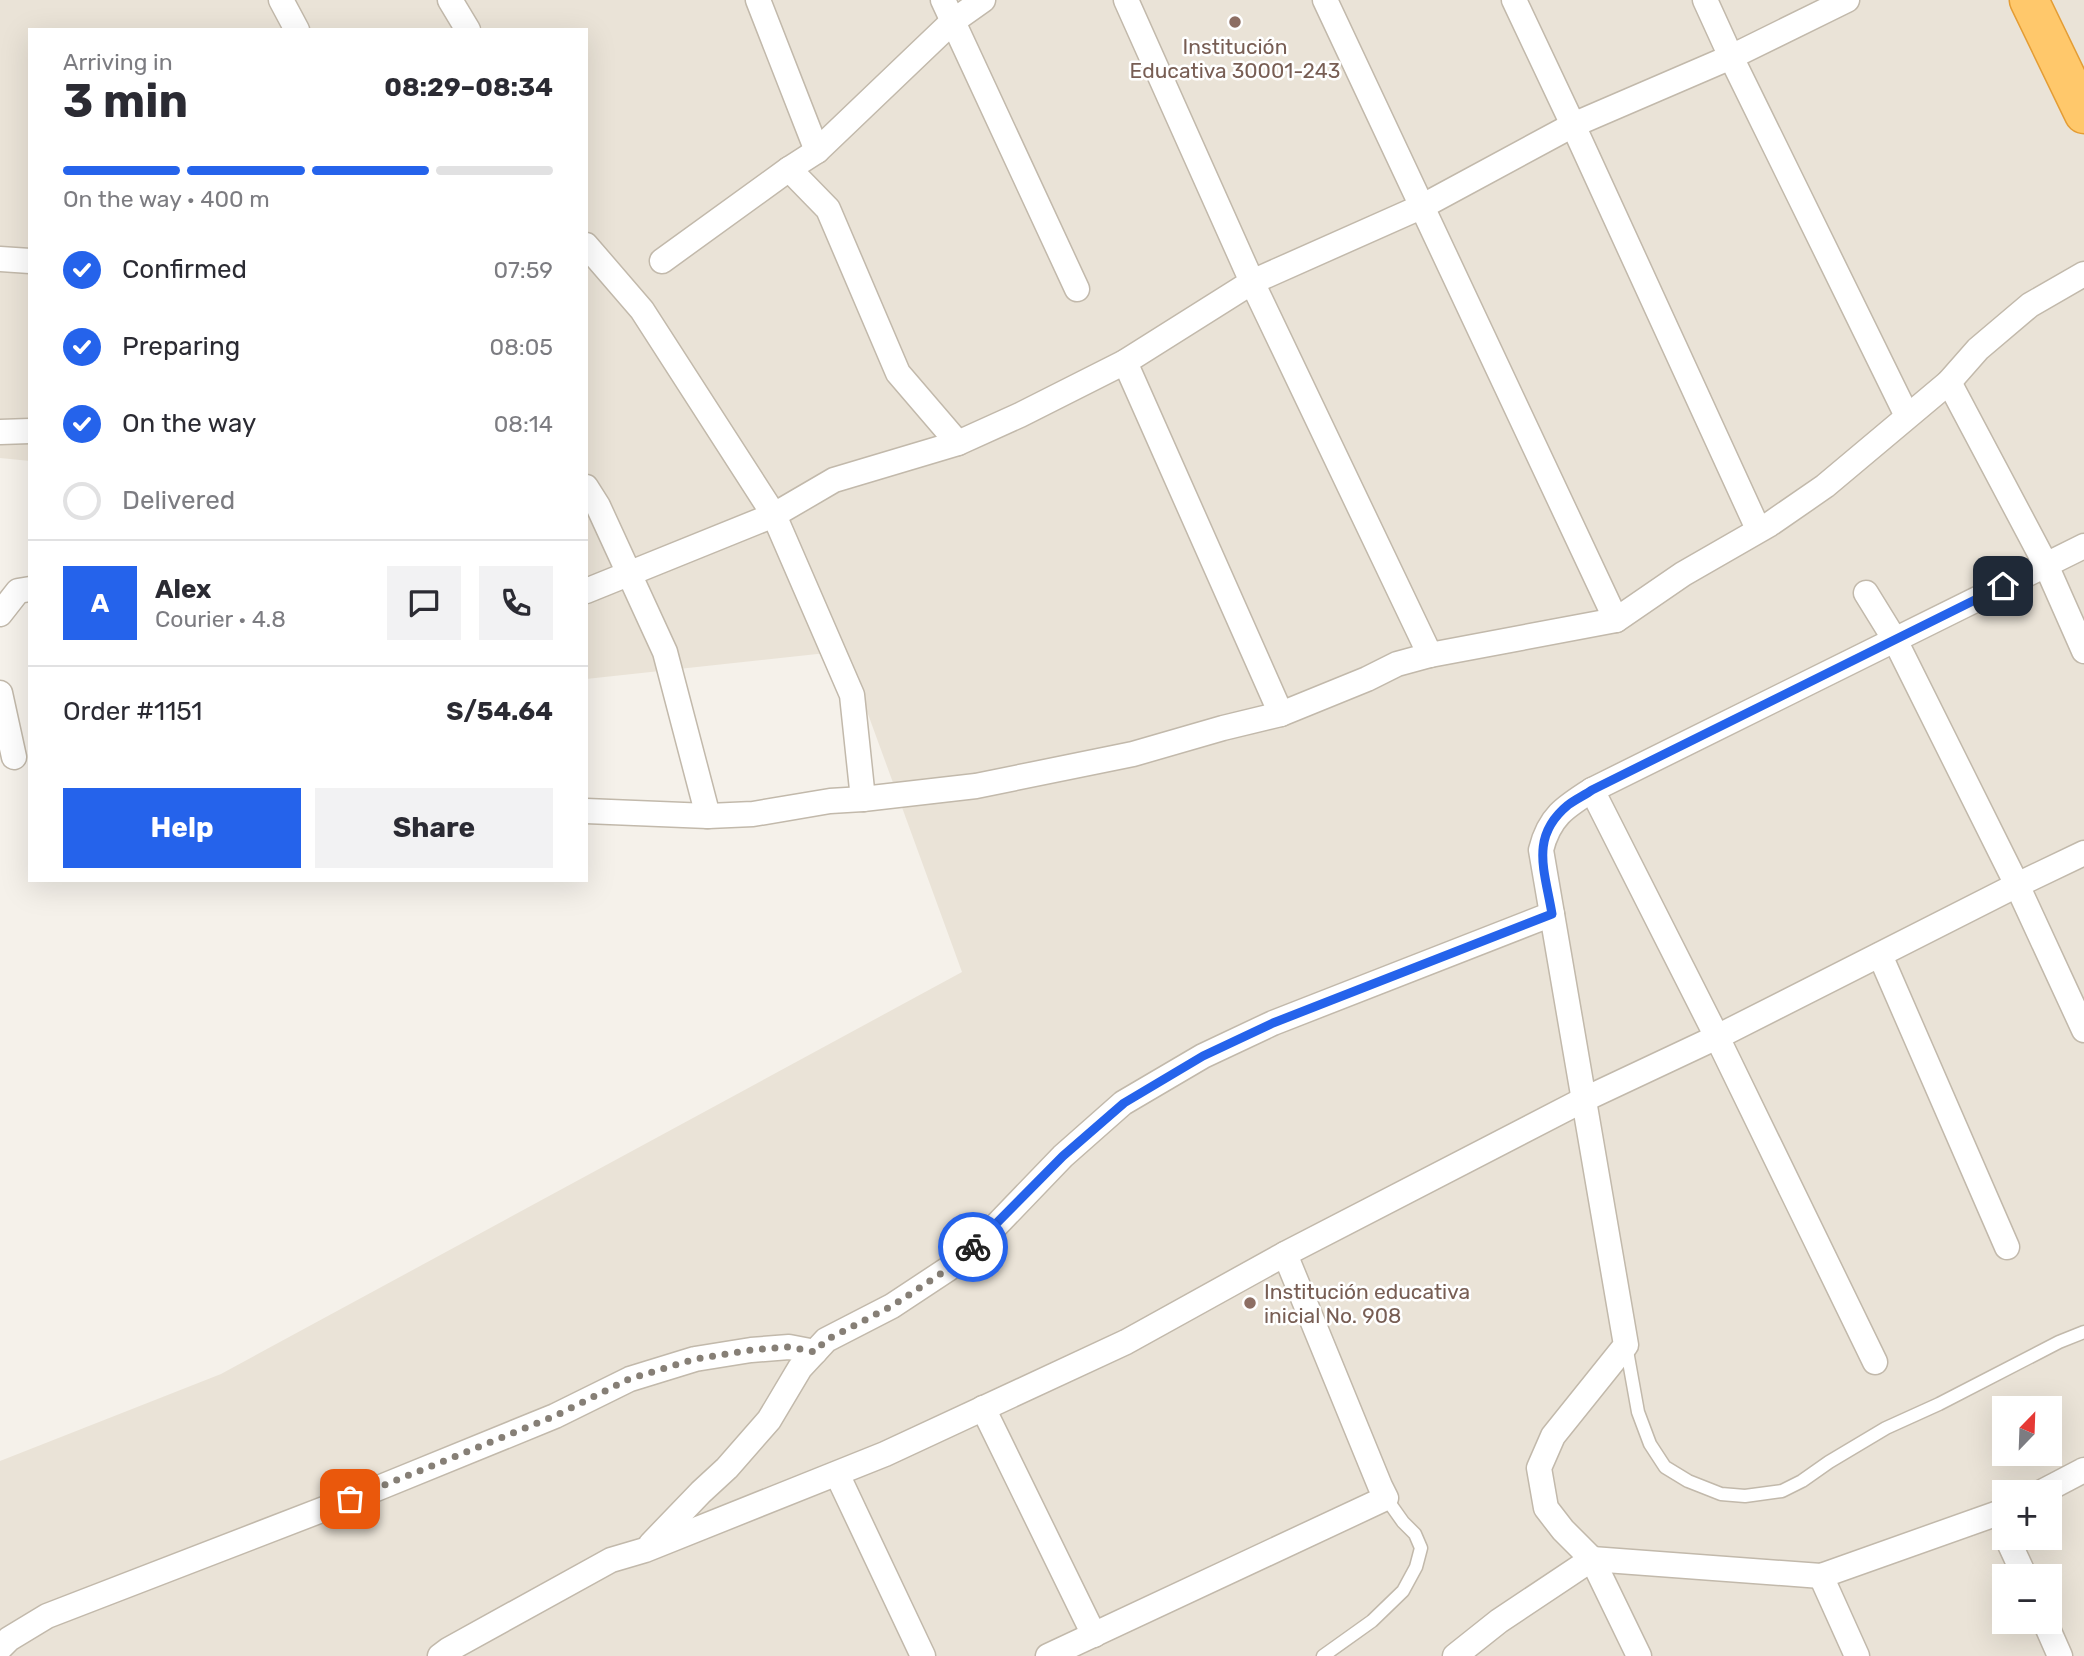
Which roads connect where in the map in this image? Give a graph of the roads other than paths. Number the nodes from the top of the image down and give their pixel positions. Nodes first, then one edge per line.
1 (281, 0) edge
2 (450, 0) edge
3 (758, 0) edge
4 (983, 0) edge
5 (1126, 0) edge
6 (1325, 0) edge
7 (1514, 0) edge
8 (1705, 0) edge
9 (1847, 0) edge
10 (2029, 0) edge
11 (947, 11) edge
12 (296, 28) edge
13 (467, 28) edge
14 (1731, 57) junction
15 (2084, 114) edge
16 (1573, 125) junction
17 (817, 150) junction
18 (789, 169) junction
19 (1423, 206) junction
20 (588, 247) edge
21 (0, 259) edge
22 (28, 261) edge
23 (662, 261) dead end
24 (2084, 274) edge
25 (1252, 282) junction
26 (1077, 289) dead end
27 (1125, 362) junction
28 (1949, 382) junction
29 (1907, 416) junction
30 (28, 431) edge
31 (0, 432) edge
32 (958, 443) junction
33 (588, 490) edge
34 (774, 515) junction
35 (1758, 529) junction
36 (2084, 546) edge
37 (2046, 565) junction
38 (629, 574) junction
39 (28, 589) edge
40 (588, 589) edge
41 (1866, 593) dead end
42 (0, 614) edge
43 (1616, 620) junction
44 (1895, 640) junction
45 (2084, 651) edge
46 (1430, 655) junction
47 (0, 693) edge
48 (1281, 714) junction
49 (15, 757) edge
50 (1592, 790) junction
51 (863, 799) junction
52 (588, 811) edge
53 (708, 816) junction
54 (2084, 853) edge
55 (2017, 885) junction
56 (1552, 914) junction
57 (1880, 955) junction
58 (2084, 1030) edge
59 (1717, 1037) junction
60 (1583, 1100) junction
61 (2007, 1247) dead end
62 (1285, 1254) junction
63 (2084, 1332) edge
64 (1626, 1345) junction
65 (815, 1352) junction
66 (1875, 1362) dead end
67 (983, 1408) junction
68 (2084, 1470) edge
69 (837, 1474) junction
70 (2062, 1482) edge
71 (1387, 1498) junction
72 (1992, 1522) edge
73 (645, 1550) junction
74 (1592, 1559) junction
75 (1821, 1576) junction
76 (1094, 1634) junction
77 (2050, 1634) edge
78 (0, 1648) edge
79 (440, 1656) edge
80 (923, 1656) edge
81 (1048, 1656) edge
82 (1323, 1656) edge
83 (1455, 1656) edge
84 (1639, 1656) edge
85 (1857, 1656) edge
86 (2060, 1656) edge

1 - 12 street
2 - 13 street
3 - 17 street
4 - 11 street
5 - 25 street
6 - 19 street
7 - 16 street
8 - 14 street
9 - 14 street
10 - 15 highway
11 - 17 street
11 - 26 street
14 - 16 street
14 - 29 street
16 - 19 street
16 - 35 street
17 - 18 street
18 - 23 street
18 - 32 street
19 - 25 street
19 - 43 street
20 - 34 street
21 - 22 street
24 - 28 street
25 - 27 street
25 - 46 street
27 - 32 street
27 - 48 street
28 - 29 street
28 - 37 street
29 - 35 street
30 - 31 street
32 - 34 street
33 - 38 street
34 - 38 street
34 - 51 street
35 - 43 street
36 - 37 street
37 - 44 street
37 - 45 street
38 - 40 street
38 - 53 street
39 - 42 street
41 - 44 street
43 - 46 street
44 - 50 street
44 - 55 street
46 - 48 street
47 - 49 street
48 - 51 street
50 - 56 street
50 - 59 street
51 - 53 street
52 - 53 street
54 - 55 street
55 - 57 street
55 - 58 street
56 - 60 street
56 - 65 street
57 - 59 street
57 - 61 street
59 - 60 street
59 - 66 street
60 - 62 street
60 - 64 street
62 - 67 street
62 - 71 street
63 - 64 lane
64 - 74 street
65 - 73 street
65 - 78 street
67 - 69 street
67 - 76 street
68 - 70 street
69 - 73 street
69 - 80 street
71 - 76 street
71 - 82 lane
72 - 75 street
73 - 79 street
74 - 75 street
74 - 83 street
74 - 84 street
75 - 85 street
76 - 81 street
77 - 86 street

